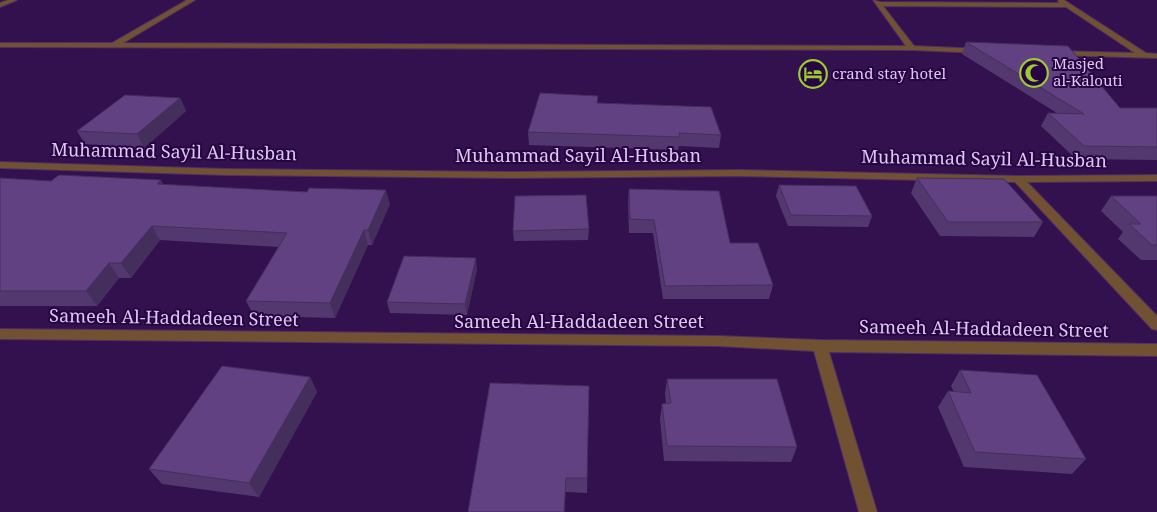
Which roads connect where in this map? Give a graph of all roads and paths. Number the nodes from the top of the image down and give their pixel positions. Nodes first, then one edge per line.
1 (14, 0) edge
2 (192, 0) edge
3 (1059, 0) edge
4 (877, 2) edge
5 (0, 5) edge
6 (1067, 5) junction
7 (0, 45) edge
8 (112, 46) junction
9 (912, 48) junction
10 (990, 52) edge
11 (1048, 53) edge
12 (1143, 55) junction
13 (1157, 56) edge
14 (1157, 64) edge
15 (0, 165) edge
16 (1018, 178) junction
17 (1157, 178) edge
18 (1157, 325) edge
19 (0, 334) edge
20 (820, 346) junction
21 (1157, 350) edge
22 (868, 512) edge

1 - 5 street
2 - 8 street
3 - 6 street
4 - 6 street
4 - 9 street
6 - 12 street
7 - 8 street
8 - 9 street
9 - 10 street
11 - 12 street
12 - 13 street
12 - 14 street
15 - 16 street, Muhammad Sayil Al-Husban
16 - 17 street, Muhammad Sayil Al-Husban
16 - 18 street
19 - 20 street, Sameeh Al-Haddadeen Street
20 - 21 street, Sameeh Al-Haddadeen Street
20 - 22 street

